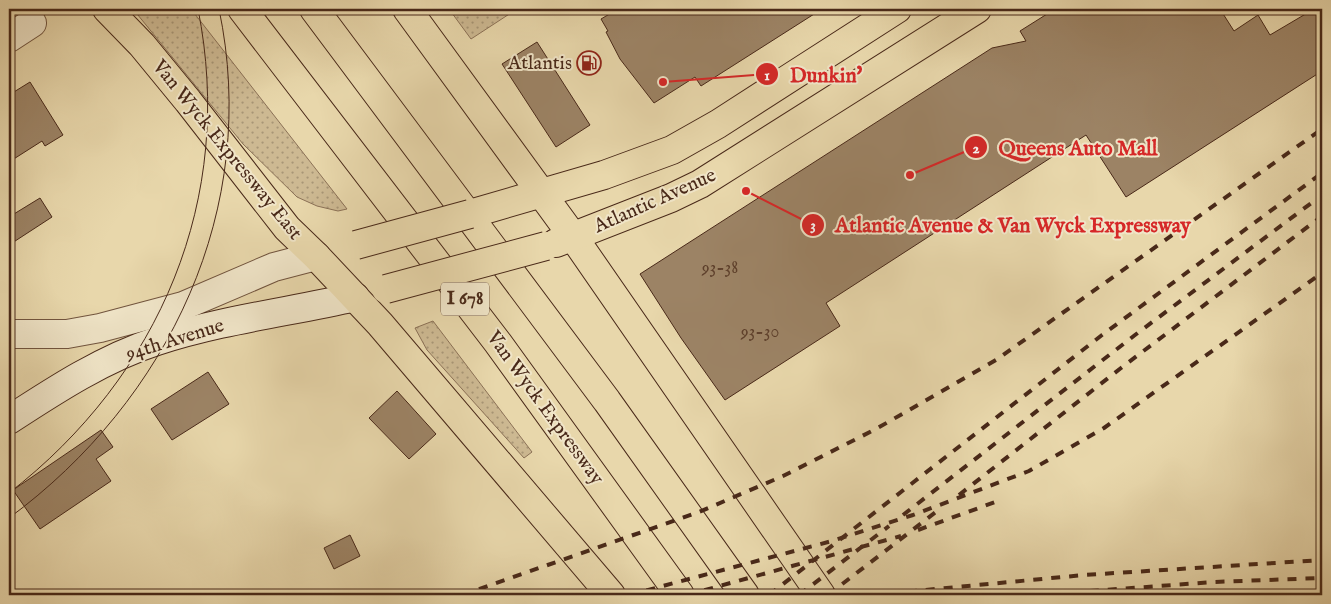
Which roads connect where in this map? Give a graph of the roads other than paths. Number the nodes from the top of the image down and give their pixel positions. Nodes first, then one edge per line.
1 (107, 9) edge
2 (242, 9) edge
3 (314, 9) edge
4 (407, 9) edge
5 (897, 9) edge
6 (977, 9) edge
7 (32, 23) dead end
8 (9, 38) edge
9 (541, 193) junction
10 (574, 238) junction
11 (316, 256) junction
12 (355, 297) junction
13 (9, 334) edge
14 (9, 420) edge
15 (611, 595) edge
16 (680, 595) edge
17 (745, 595) edge
18 (821, 595) edge

1 - 11 main road, Van Wyck Expressway East
2 - 16 main road, Van Wyck Expressway / I 678
3 - 17 main road, I 678
4 - 9 main road
5 - 9 main road, Atlantic Avenue
6 - 10 main road, Atlantic Avenue
7 - 8 main road
9 - 10 main road
9 - 11 main road, Atlantic Avenue, bridge
10 - 12 main road, Atlantic Avenue, bridge
10 - 18 main road
11 - 12 main road, Van Wyck Expressway East
11 - 13 main road, 94th Avenue
12 - 14 main road, 94th Avenue
12 - 15 main road

